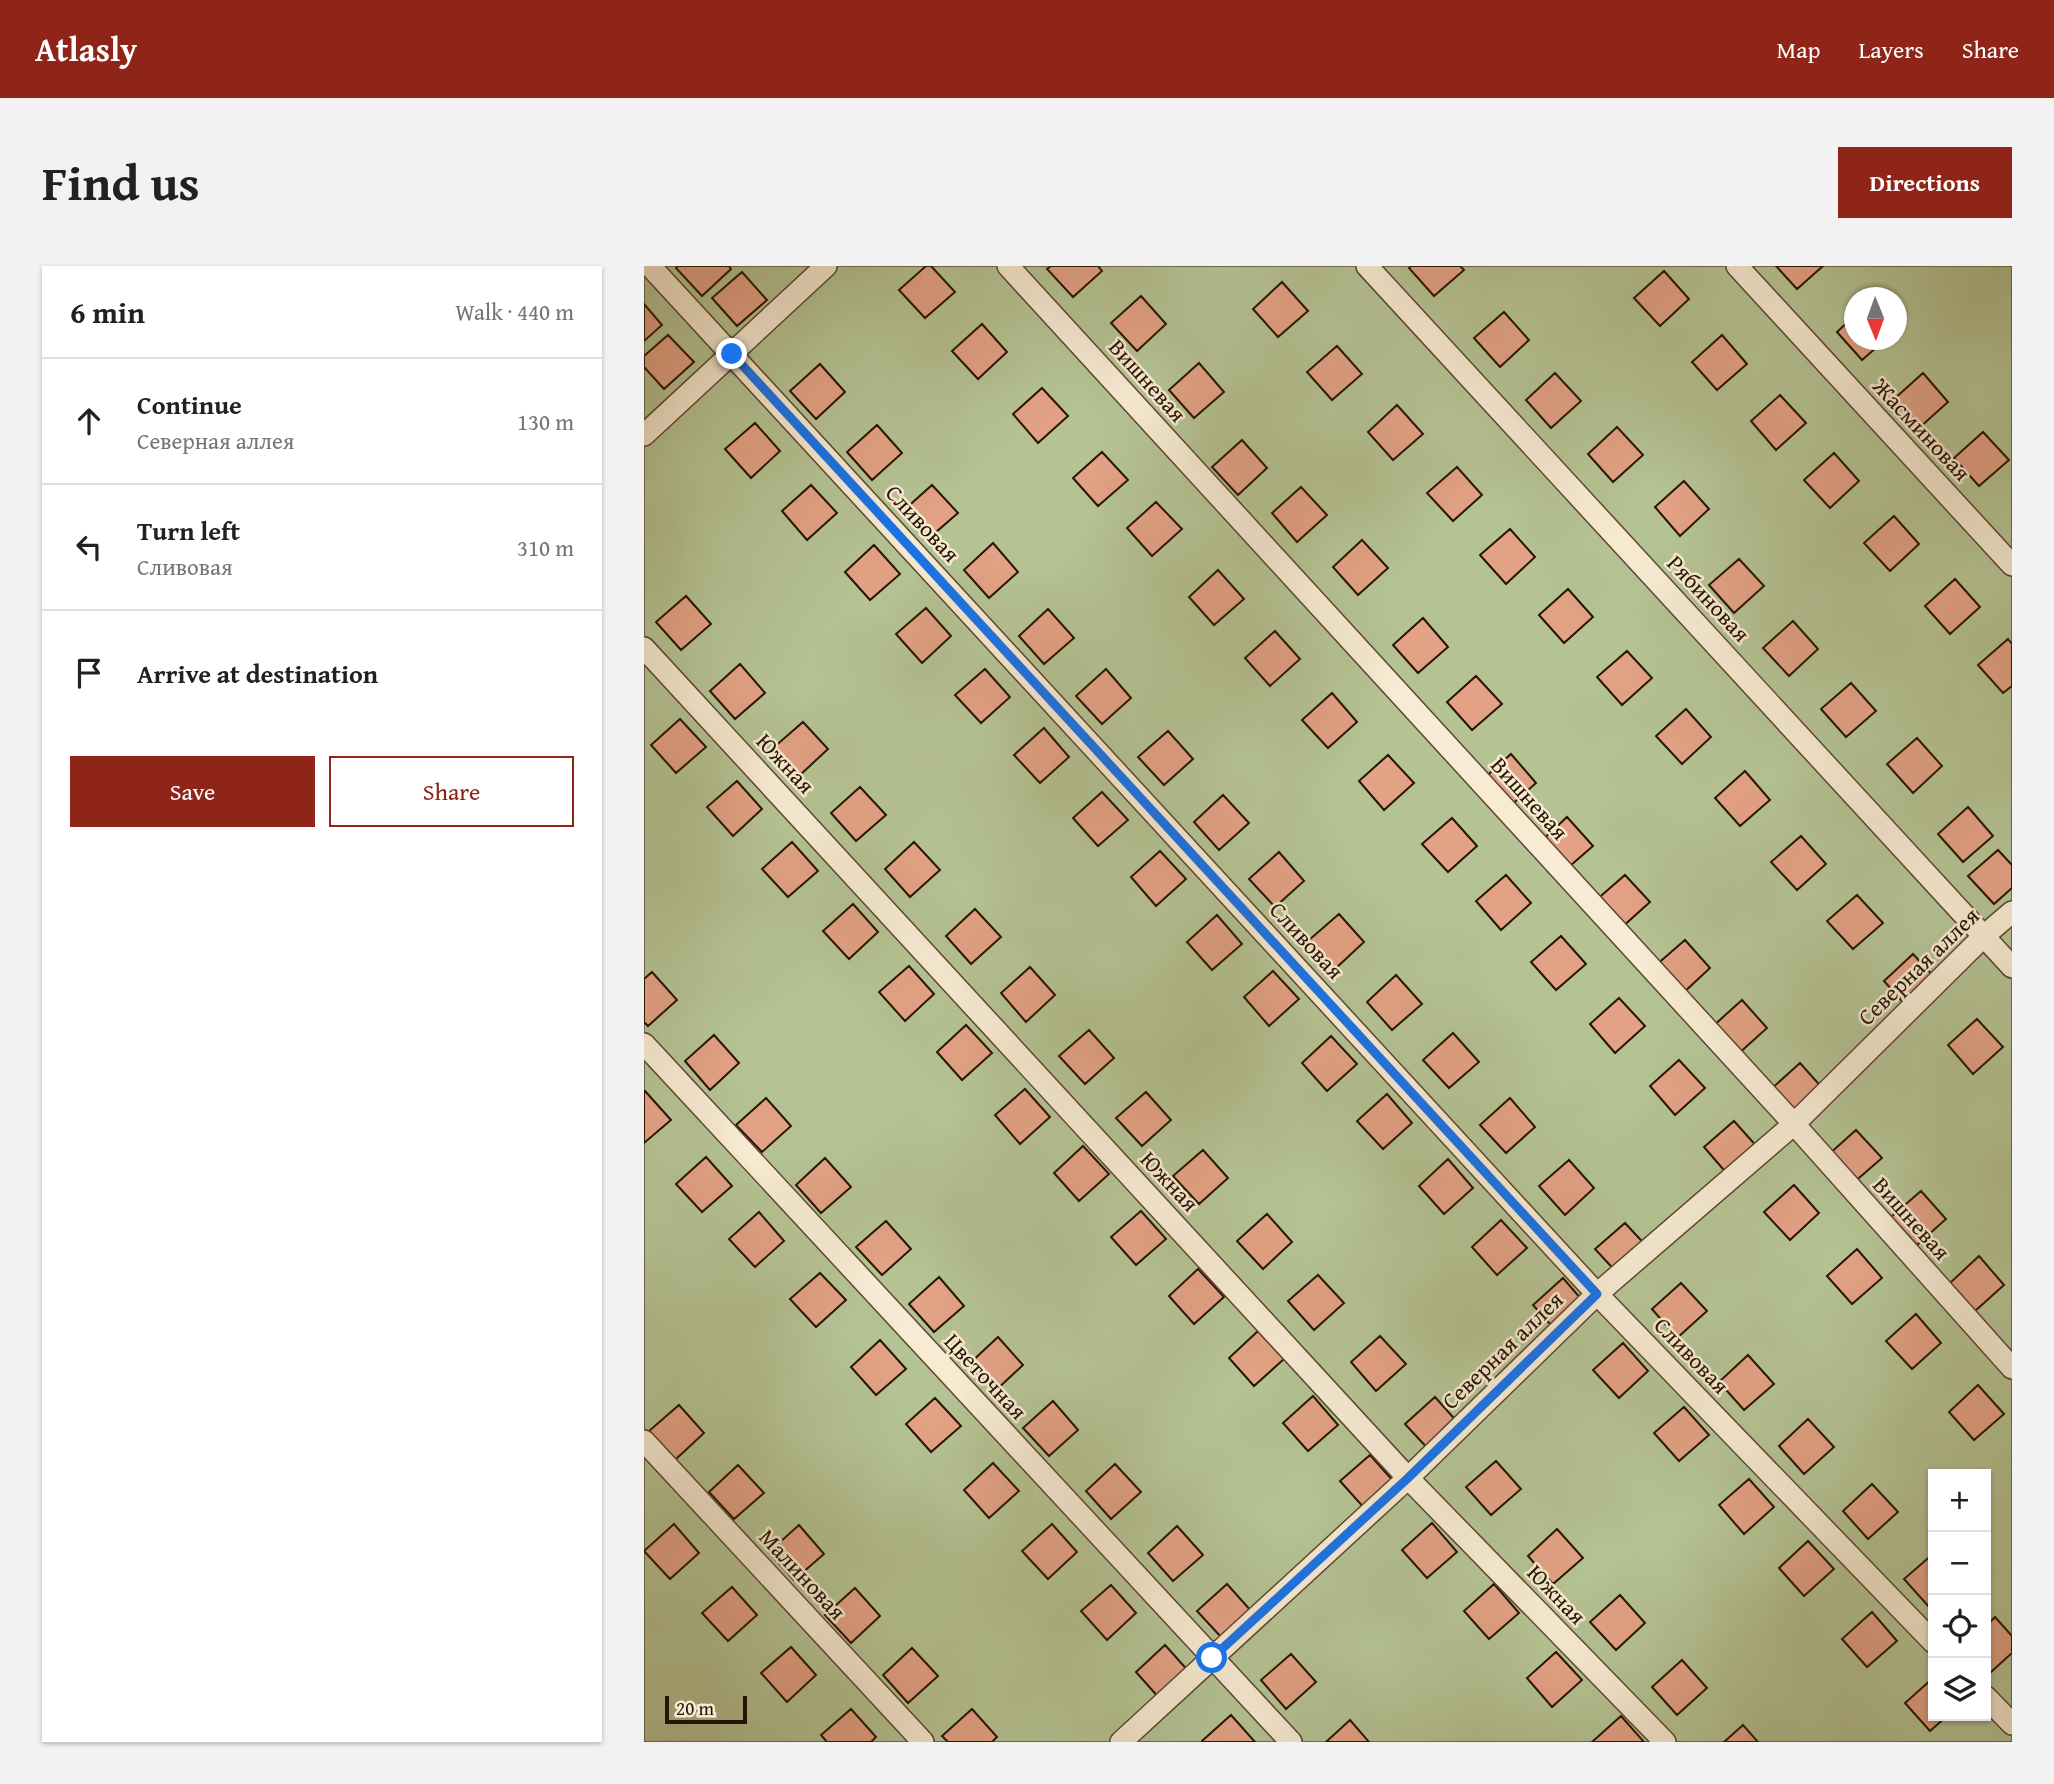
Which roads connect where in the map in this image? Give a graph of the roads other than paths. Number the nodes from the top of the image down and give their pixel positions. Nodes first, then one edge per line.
1 (650, 266) edge
2 (826, 266) edge
3 (1007, 266) edge
4 (1367, 266) edge
5 (1737, 266) edge
6 (732, 354) junction
7 (644, 435) edge
8 (2012, 565) edge
9 (644, 648) edge
10 (2012, 912) edge
11 (1985, 935) junction
12 (2012, 967) edge
13 (644, 1044) edge
14 (1794, 1124) junction
15 (1597, 1294) junction
16 (2012, 1368) edge
17 (644, 1441) edge
18 (1408, 1478) junction
19 (1928, 1637) edge
20 (1212, 1658) junction
21 (1991, 1701) edge
22 (2012, 1724) edge
23 (923, 1742) edge
24 (1121, 1742) edge
25 (1291, 1742) edge
26 (1665, 1742) edge

1 - 6 street, Сливовая
2 - 6 street
3 - 14 street, Вишневая
4 - 11 street, Рябиновая
5 - 8 street, Жасминовая
6 - 7 street
6 - 15 street, Сливовая
9 - 18 street, Южная
10 - 11 street, Северная аллея
11 - 12 street, Рябиновая
11 - 14 street, Северная аллея
13 - 20 street, Цветочная
14 - 15 street, Северная аллея
14 - 16 street, Вишневая
15 - 18 street, Северная аллея
15 - 19 street, Сливовая
17 - 23 street, Малиновая
18 - 20 street, Северная аллея
18 - 26 street, Южная
20 - 24 street, Северная аллея
20 - 25 street, Цветочная
21 - 22 street

